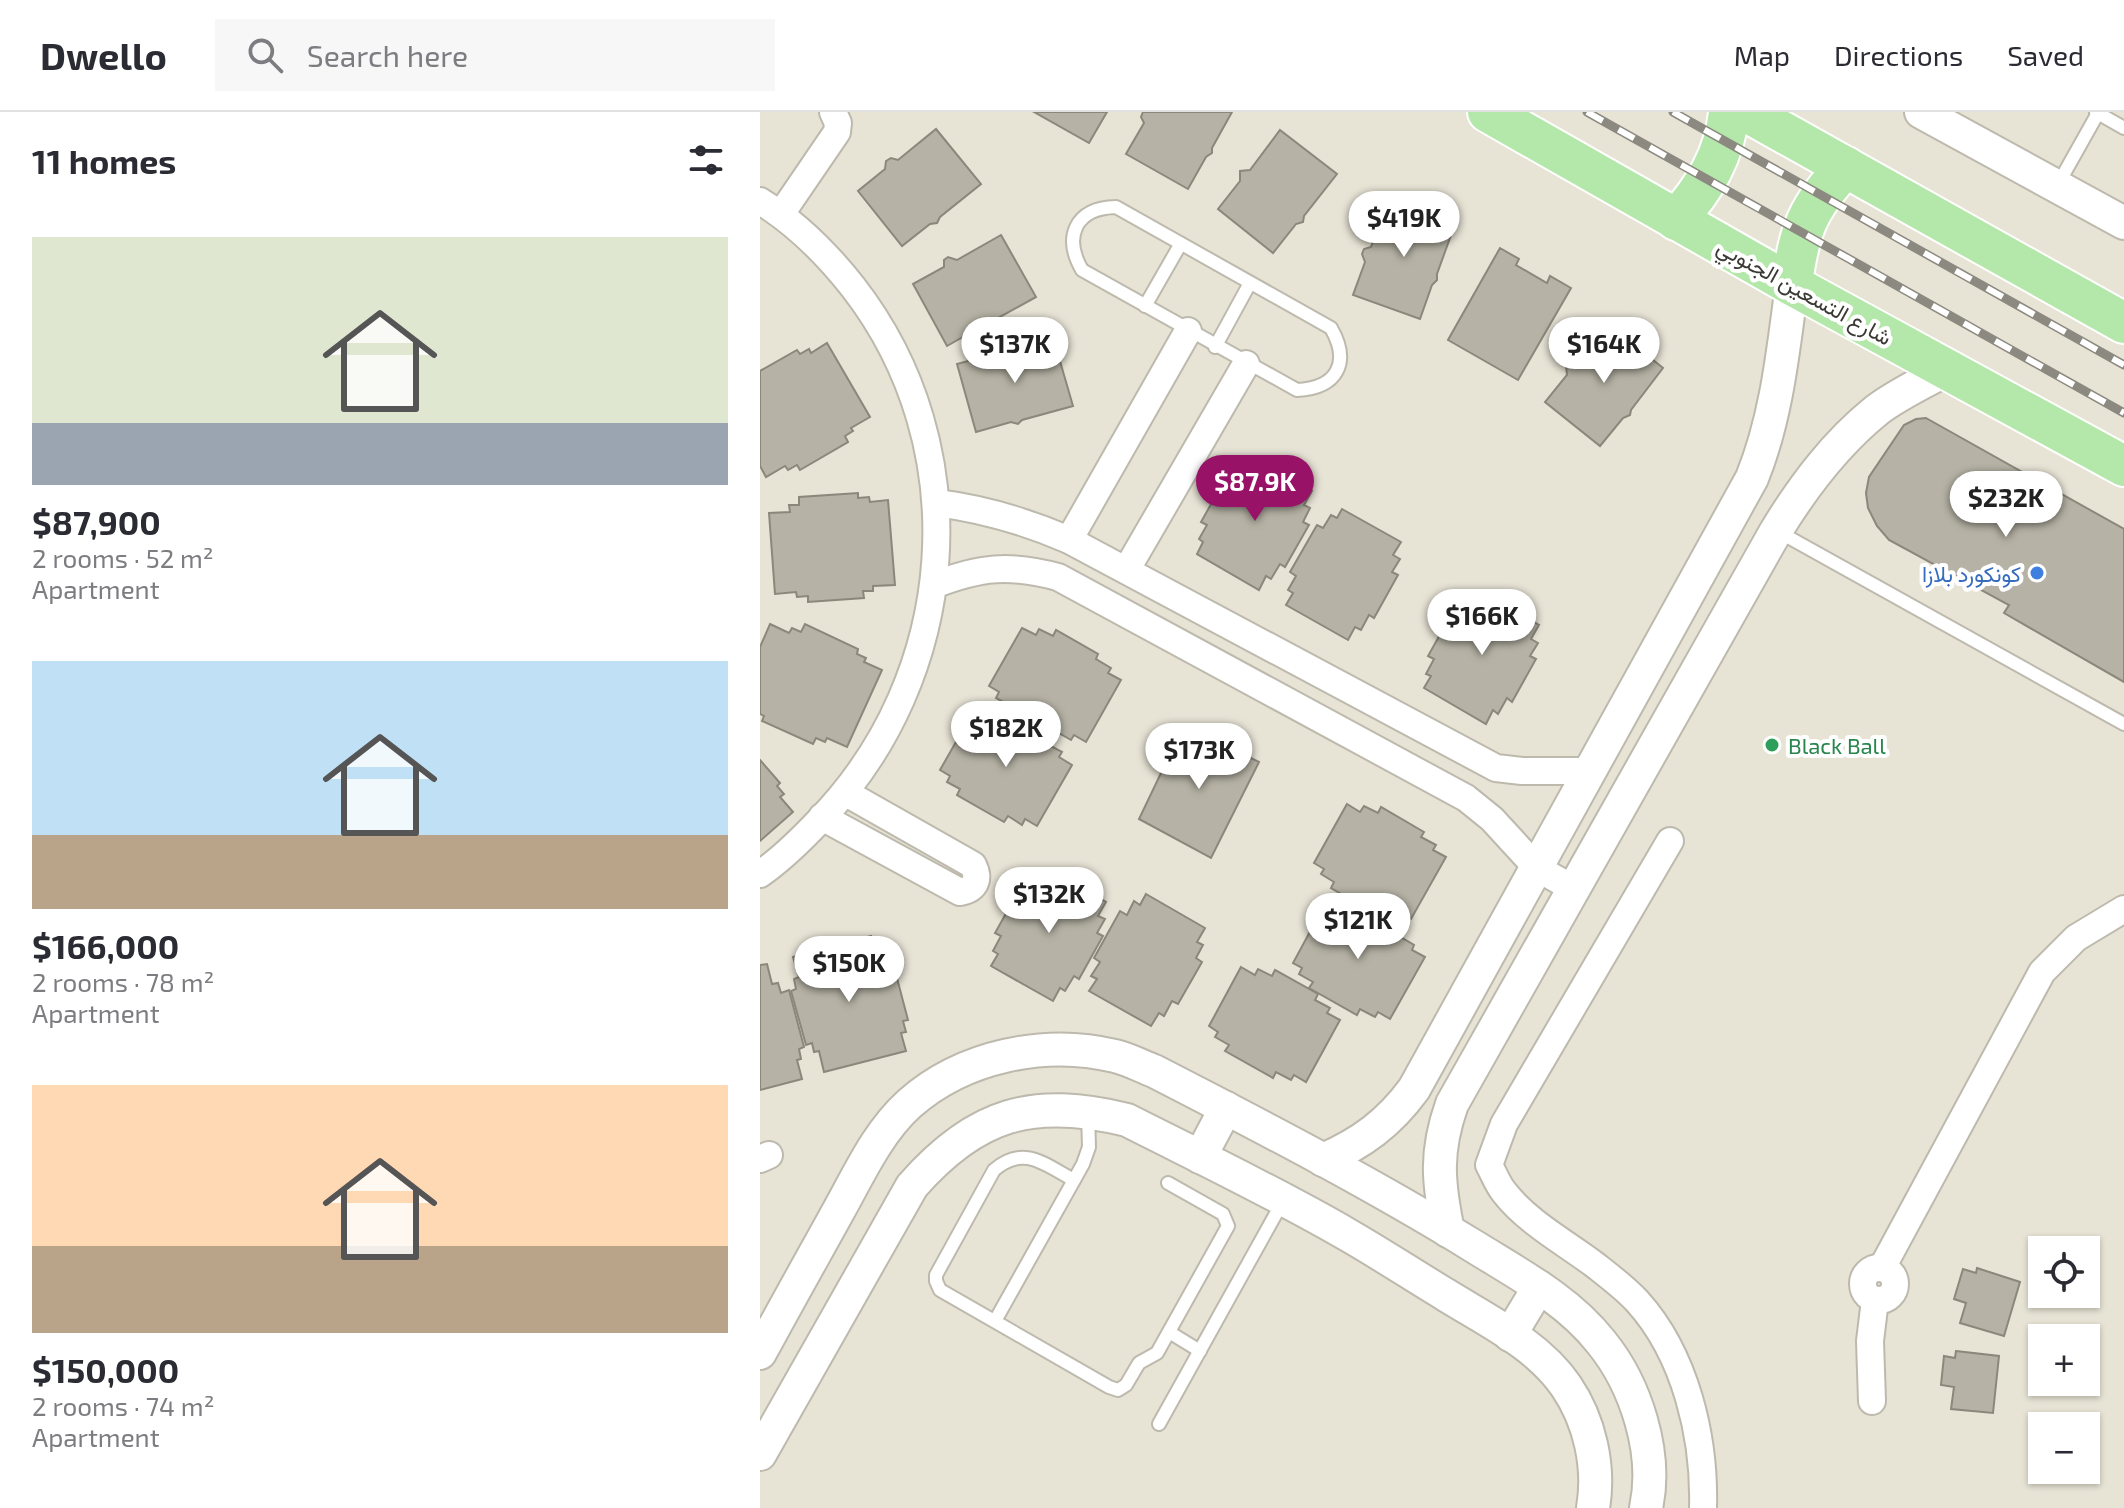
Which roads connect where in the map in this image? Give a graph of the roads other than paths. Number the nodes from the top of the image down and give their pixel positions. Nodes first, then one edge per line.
1 (833, 112) edge
2 (1488, 112) edge
3 (1729, 112) edge
4 (1747, 112) edge
5 (1921, 112) edge
6 (2097, 112) edge
7 (2124, 128) edge
8 (1846, 167) junction
9 (2057, 186) junction
10 (770, 207) edge
11 (1676, 220) junction
12 (2124, 223) edge
13 (1180, 245) junction
14 (1250, 283) junction
15 (1792, 285) junction
16 (1145, 306) junction
17 (2124, 323) edge
18 (1188, 331) junction
19 (1215, 347) junction
20 (1246, 364) junction
21 (1948, 369) junction
22 (2124, 466) edge
23 (937, 503) junction
24 (1776, 531) junction
25 (1069, 540) junction
26 (1127, 569) junction
27 (934, 585) junction
28 (1228, 624) junction
29 (1210, 659) junction
30 (2124, 724) edge
31 (1496, 768) junction
32 (1590, 771) junction
33 (846, 793) junction
34 (1475, 805) junction
35 (822, 817) junction
36 (1670, 841) dead end
37 (1537, 868) junction
38 (760, 874) edge
39 (1574, 889) junction
40 (2124, 909) edge
41 (1226, 1108) junction
42 (1087, 1110) junction
43 (1200, 1157) junction
44 (1323, 1160) junction
45 (1074, 1180) junction
46 (1168, 1183) dead end
47 (1283, 1201) junction
48 (1448, 1231) junction
49 (1539, 1287) junction
50 (995, 1321) junction
51 (1169, 1332) junction
52 (1510, 1335) junction
53 (1200, 1351) junction
54 (760, 1353) edge
55 (1872, 1401) dead end
56 (1159, 1424) dead end
57 (760, 1454) edge
58 (1593, 1508) edge
59 (1646, 1508) edge
60 (1703, 1508) edge

1 - 10 street
2 - 11 main road, شارع التسعين الجنوبي
3 - 11 main road
4 - 8 main road
5 - 9 street
6 - 7 lane
6 - 9 lane
8 - 15 main road
8 - 17 main road
9 - 12 street
10 - 23 street
11 - 15 main road, شارع التسعين الجنوبي
13 - 14 lane
13 - 16 lane
13 - 16 lane
14 - 19 lane
14 - 20 lane
15 - 21 main road, شارع التسعين الجنوبي
15 - 32 street
16 - 18 lane
18 - 19 lane
18 - 25 street
19 - 20 lane
20 - 26 street
21 - 22 main road, شارع التسعين الجنوبي
21 - 24 street
23 - 25 street
23 - 27 street
24 - 30 lane
24 - 39 street
25 - 26 street
26 - 28 street
27 - 29 street
27 - 33 street
28 - 29 street
28 - 31 street
29 - 34 street
31 - 32 street
31 - 34 street
32 - 37 street
33 - 35 street
33 - 35 street
34 - 37 street
35 - 38 street
36 - 60 street
37 - 39 street
37 - 44 street
39 - 48 street
40 - 55 street
41 - 43 street
41 - 44 street
41 - 54 street
42 - 43 street
42 - 45 lane
42 - 57 street
43 - 47 street
44 - 48 street
45 - 50 lane
45 - 50 lane
46 - 51 lane
47 - 52 street
47 - 53 lane
48 - 49 street
49 - 52 street
49 - 59 street
50 - 51 lane
51 - 53 lane
52 - 58 street
53 - 56 lane

